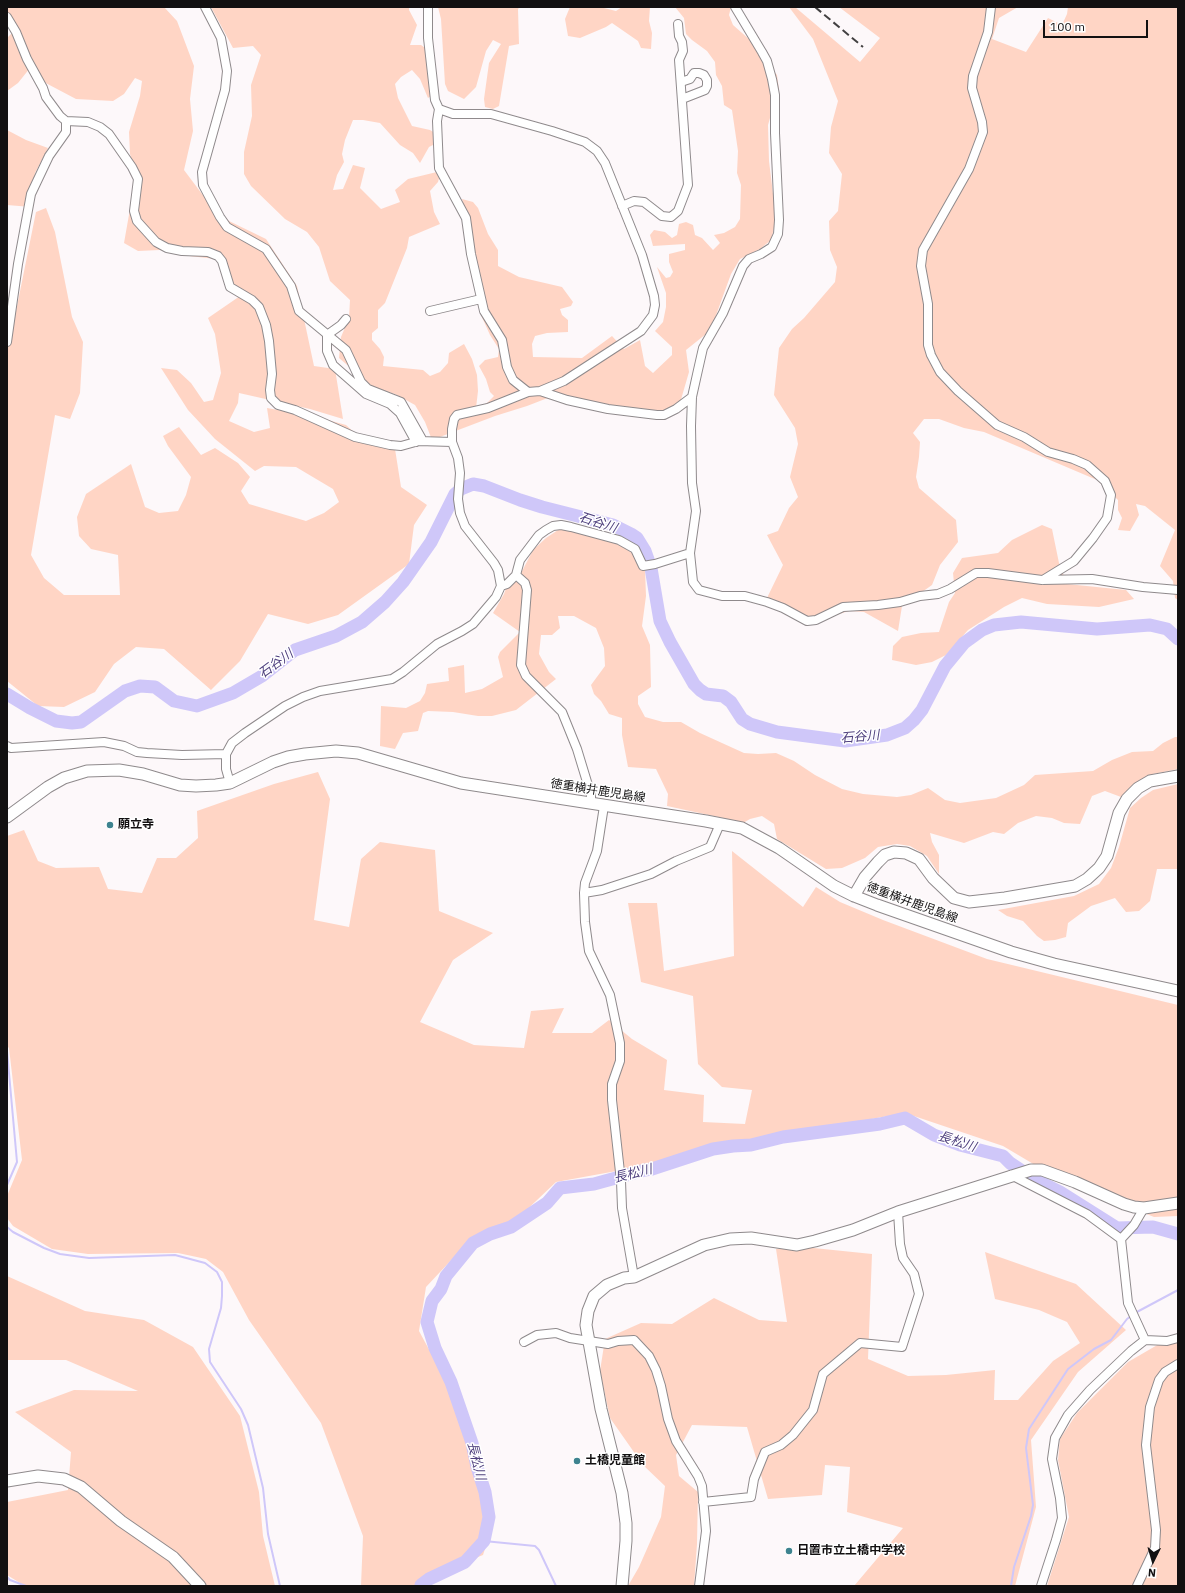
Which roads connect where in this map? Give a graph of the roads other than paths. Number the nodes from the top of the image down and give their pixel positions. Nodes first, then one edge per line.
1 (205, 7) edge
2 (428, 7) edge
3 (734, 7) edge
4 (991, 7) edge
5 (7, 17) edge
6 (678, 24) dead end
7 (681, 82) junction
8 (682, 99) junction
9 (439, 109) junction
10 (66, 121) junction
11 (622, 206) junction
12 (481, 298) junction
13 (430, 311) dead end
14 (346, 318) dead end
15 (327, 335) junction
16 (7, 342) edge
17 (540, 391) junction
18 (528, 392) junction
19 (692, 397) junction
20 (420, 441) junction
21 (452, 442) junction
22 (690, 553) junction
23 (516, 575) junction
24 (1042, 580) junction
25 (501, 586) junction
26 (1178, 590) edge
27 (7, 746) edge
28 (226, 754) junction
29 (1178, 776) edge
30 (230, 783) junction
31 (591, 804) junction
32 (604, 806) junction
33 (7, 817) edge
34 (720, 824) junction
35 (584, 893) junction
36 (854, 896) junction
37 (1178, 991) edge
38 (1014, 1174) junction
39 (1178, 1203) edge
40 (1144, 1208) junction
41 (898, 1212) junction
42 (1123, 1237) junction
43 (634, 1276) junction
44 (1178, 1338) edge
45 (1145, 1340) junction
46 (588, 1341) junction
47 (524, 1342) dead end
48 (1178, 1364) edge
49 (7, 1481) edge
50 (703, 1502) junction
51 (200, 1586) edge
52 (622, 1586) edge
53 (699, 1586) edge
54 (1041, 1586) edge
55 (1137, 1586) edge

1 - 15 street
2 - 9 street
3 - 19 street
4 - 24 street
5 - 10 street
6 - 7 street
7 - 8 street
7 - 8 street
8 - 11 street
9 - 11 street
9 - 12 street
10 - 16 street
10 - 20 street
11 - 17 street
12 - 13 street
12 - 18 street
14 - 15 street
15 - 20 street
15 - 20 street
17 - 18 street
17 - 19 street
18 - 21 street
19 - 22 street
20 - 21 street
21 - 25 street
22 - 23 street
22 - 24 street
23 - 25 street
23 - 31 street
24 - 26 street
25 - 28 street
27 - 28 street
28 - 30 street
29 - 36 street
30 - 31 street, 徳重横井鹿児島線
30 - 33 street, 徳重横井鹿児島線
31 - 32 street, 徳重横井鹿児島線
32 - 34 street, 徳重横井鹿児島線
32 - 35 street
34 - 35 street
34 - 36 street, 徳重横井鹿児島線
35 - 43 street
36 - 37 street, 徳重横井鹿児島線
38 - 40 street
38 - 41 street
38 - 42 street
39 - 40 street
40 - 42 street
41 - 43 street
41 - 50 street
42 - 45 street
43 - 46 street
44 - 45 street
45 - 54 street
46 - 47 street
46 - 50 street
46 - 52 street
48 - 55 street
49 - 51 street
50 - 53 street

